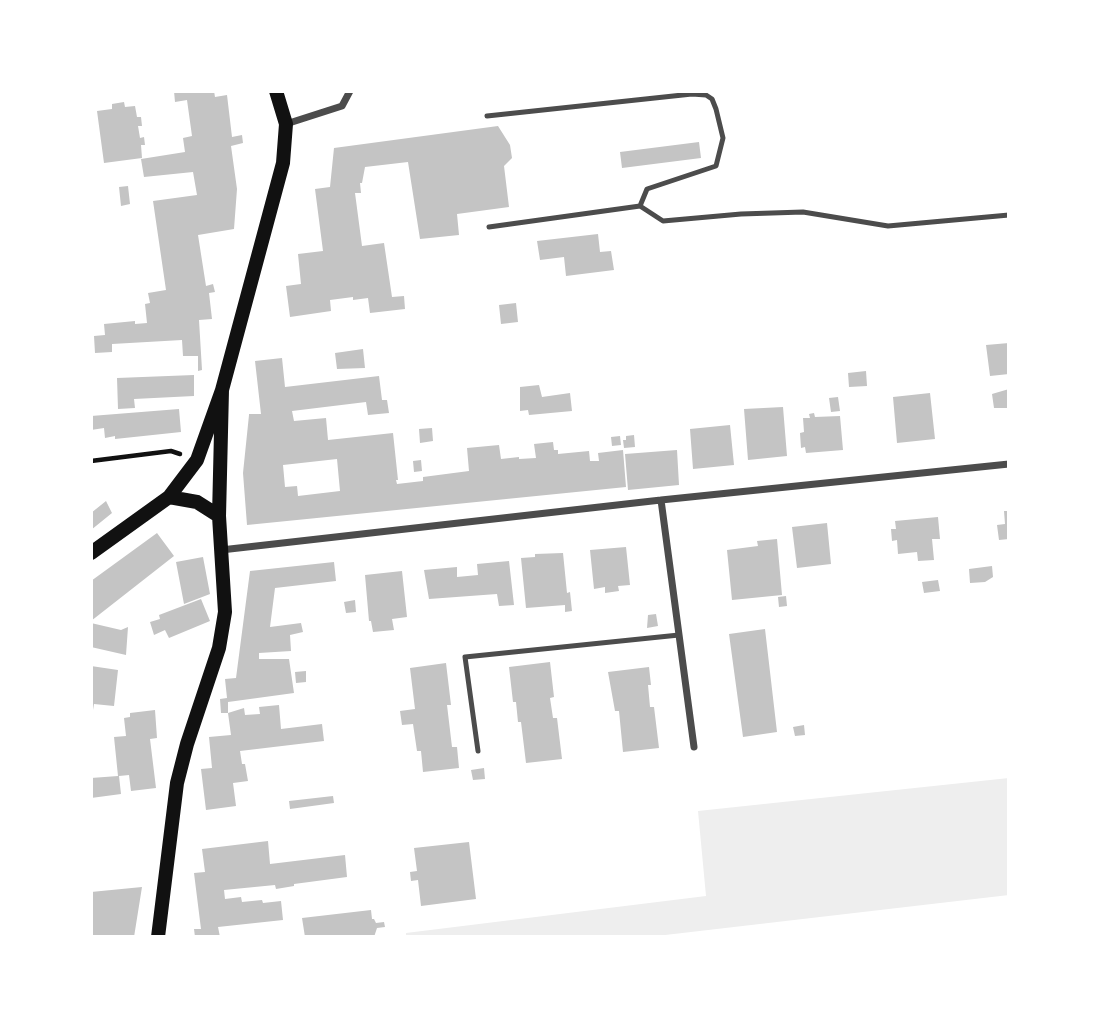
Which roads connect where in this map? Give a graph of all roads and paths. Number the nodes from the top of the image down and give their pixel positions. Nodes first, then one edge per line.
1 (276, 91) edge
2 (350, 91) edge
3 (487, 116) dead end
4 (286, 124) junction
5 (640, 206) junction
6 (1009, 215) edge
7 (489, 227) dead end
8 (222, 390) junction
9 (188, 457) dead end
10 (91, 461) edge
11 (1009, 464) edge
12 (169, 497) junction
13 (661, 500) junction
14 (219, 516) junction
15 (221, 550) junction
16 (91, 553) edge
17 (679, 635) junction
18 (694, 747) dead end
19 (478, 751) dead end
20 (158, 937) edge

1 - 4 main road
2 - 4 street
3 - 5 lane
4 - 8 main road
5 - 6 lane
5 - 7 lane
8 - 12 main road
8 - 14 main road
9 - 10 path
11 - 13 street
12 - 14 main road
12 - 16 main road
13 - 15 street
13 - 17 street
14 - 15 main road
15 - 20 main road
17 - 18 street
17 - 19 lane

